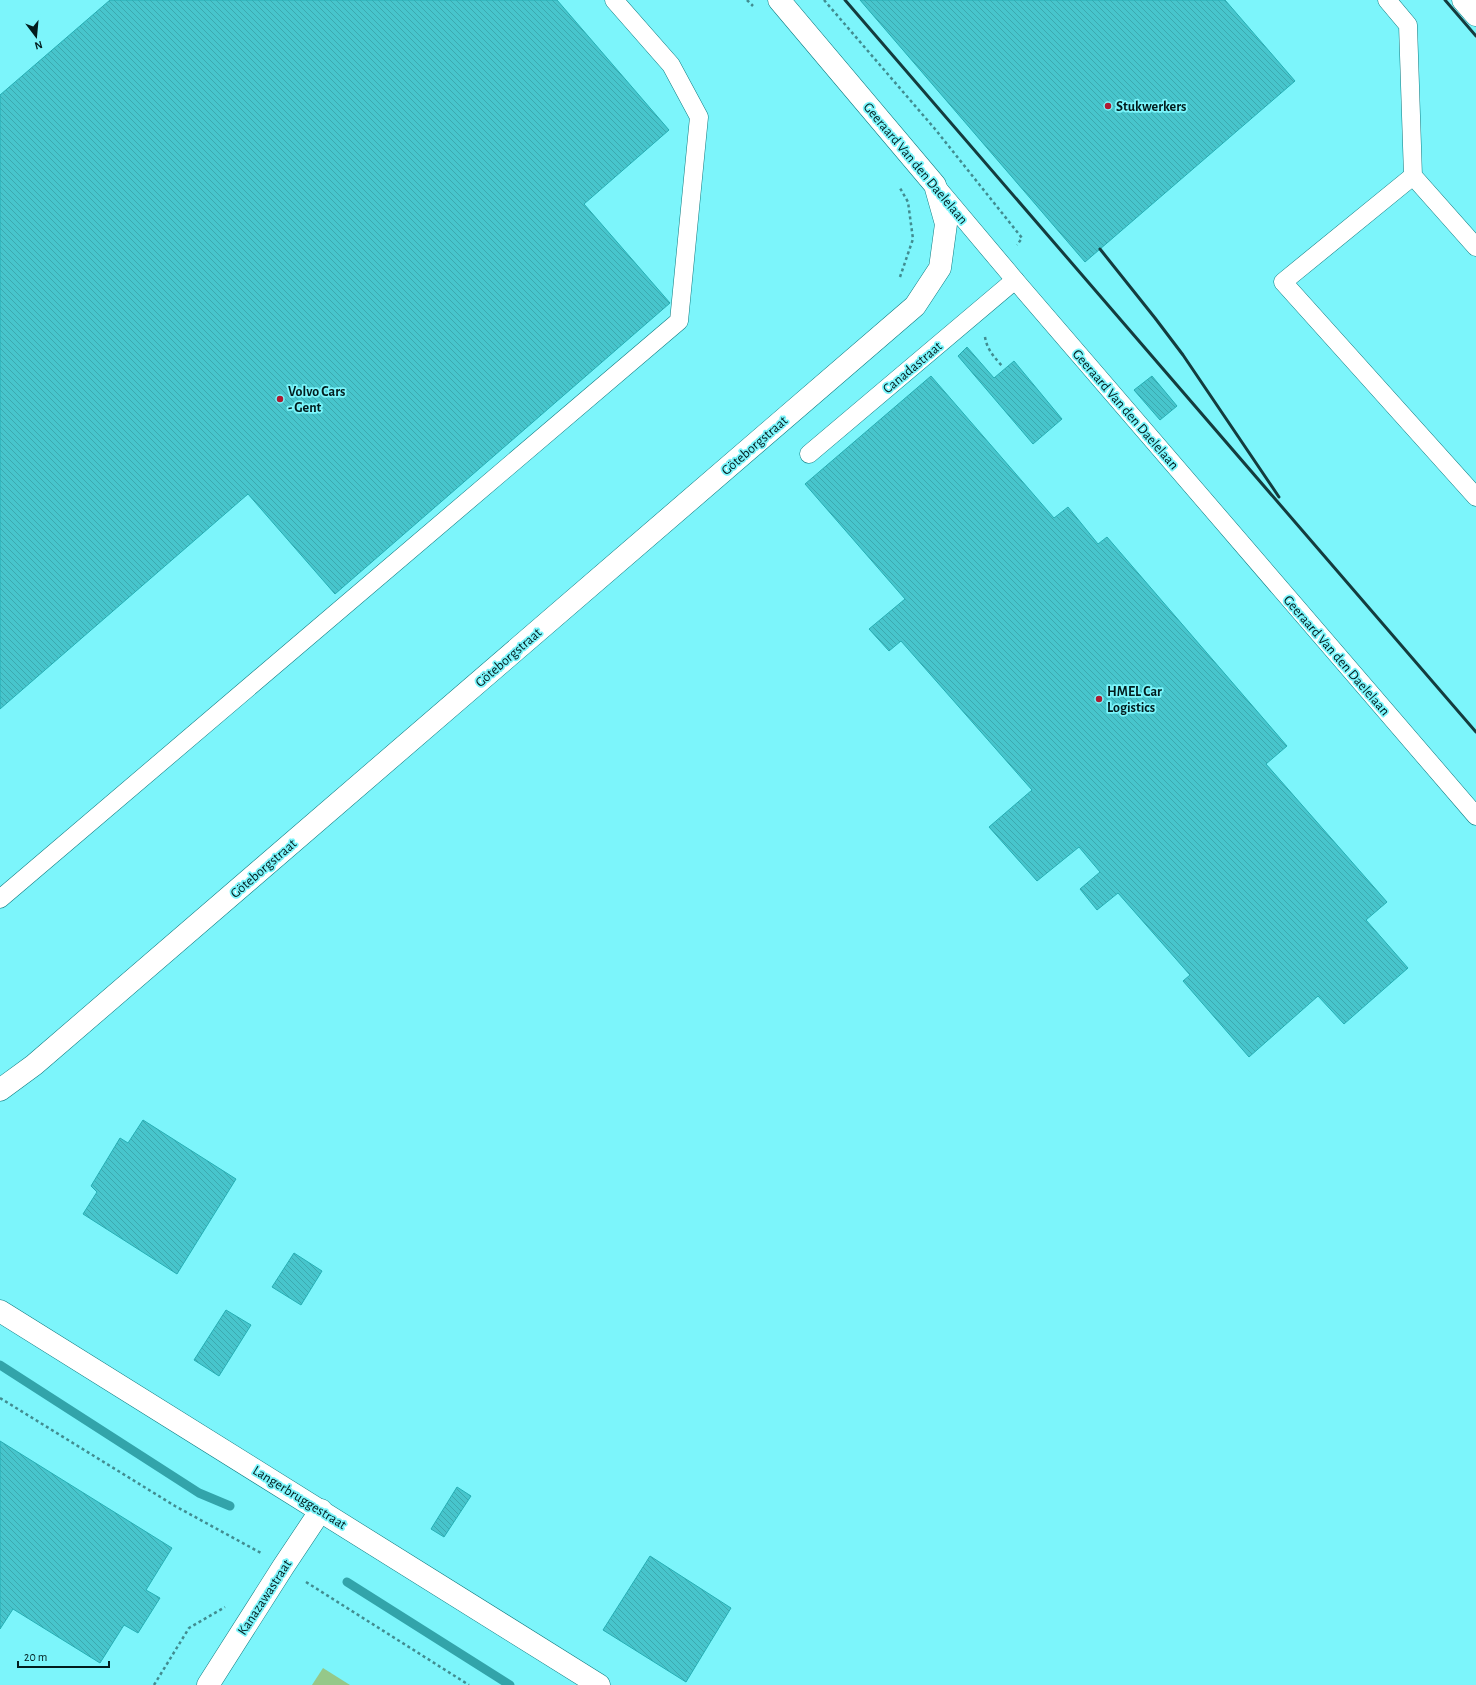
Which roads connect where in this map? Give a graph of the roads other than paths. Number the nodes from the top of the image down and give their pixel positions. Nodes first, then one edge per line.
1 (614, 0) edge
2 (779, 0) edge
3 (1387, 0) edge
4 (1463, 0) edge
5 (1476, 15) edge
6 (1413, 176) junction
7 (935, 185) junction
8 (1476, 247) edge
9 (1015, 280) junction
10 (809, 454) dead end
11 (1476, 497) edge
12 (1476, 816) edge
13 (0, 899) edge
14 (0, 1090) edge
15 (0, 1311) edge
16 (321, 1510) junction
17 (208, 1685) edge
18 (599, 1685) edge

1 - 13 lane
2 - 7 street, Geeraard Van den Daelelaan
3 - 6 lane
4 - 5 street
6 - 8 lane
6 - 11 lane
7 - 9 lane, Geeraard Van den Daelelaan
7 - 14 street, Göteborgstraat
9 - 10 lane, Canadastraat
9 - 12 lane, Geeraard Van den Daelelaan
15 - 16 street, Langerbruggestraat
16 - 17 street, Kanazawastraat
16 - 18 street, Langerbruggestraat

